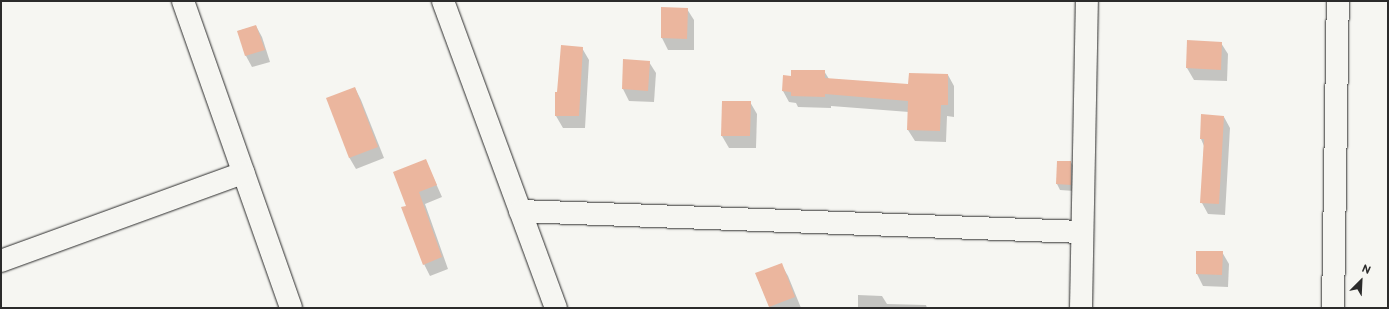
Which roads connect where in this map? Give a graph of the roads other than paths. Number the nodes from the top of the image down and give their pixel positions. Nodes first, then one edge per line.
1 (183, 1) edge
2 (443, 1) edge
3 (1086, 1) edge
4 (1338, 1) edge
5 (243, 173) junction
6 (520, 211) junction
7 (1082, 232) junction
8 (1, 261) edge
9 (291, 308) edge
10 (556, 308) edge
11 (1081, 308) edge
12 (1333, 308) edge

1 - 5 street
2 - 6 street
3 - 7 street
4 - 12 street
5 - 8 street
5 - 9 street
6 - 7 street
6 - 10 street
7 - 11 street

